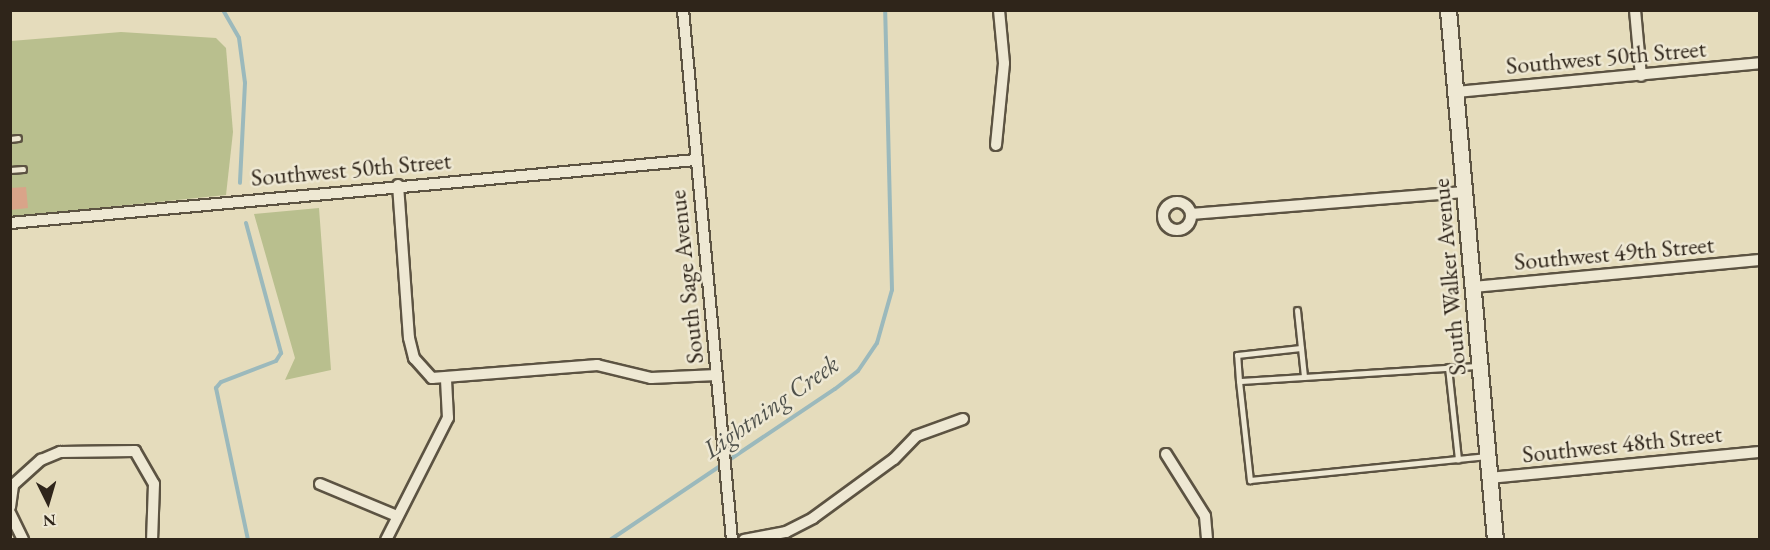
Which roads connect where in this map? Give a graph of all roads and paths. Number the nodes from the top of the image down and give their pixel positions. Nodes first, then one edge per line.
1 (682, 10) edge
2 (999, 10) edge
3 (1448, 10) edge
4 (1635, 10) edge
5 (1760, 63) edge
6 (1641, 76) junction
7 (1455, 92) junction
8 (18, 138) dead end
9 (10, 139) edge
10 (996, 145) dead end
11 (695, 160) junction
12 (23, 169) dead end
13 (10, 170) edge
14 (398, 185) junction
15 (1464, 192) junction
16 (1191, 214) dead end
17 (10, 223) edge
18 (1760, 260) edge
19 (1473, 287) junction
20 (1298, 310) dead end
21 (1301, 348) junction
22 (1479, 366) junction
23 (1448, 367) junction
24 (717, 375) junction
25 (1304, 377) junction
26 (446, 380) junction
27 (1239, 381) junction
28 (963, 419) dead end
29 (1760, 452) edge
30 (1166, 454) dead end
31 (1487, 456) junction
32 (1458, 459) junction
33 (1489, 478) junction
34 (320, 484) dead end
35 (10, 507) edge
36 (10, 513) edge
37 (397, 516) junction
38 (23, 540) edge
39 (152, 540) edge
40 (386, 540) edge
41 (732, 540) edge
42 (744, 540) edge
43 (1207, 540) edge
44 (1495, 540) edge

1 - 11 street, South Sage Avenue
2 - 10 street
3 - 7 main road, South Walker Avenue
4 - 6 street
5 - 6 street, Southwest 50th Street
6 - 7 street, Southwest 50th Street
7 - 15 main road, South Walker Avenue
8 - 9 lane
11 - 14 street, Southwest 50th Street
11 - 24 street, South Sage Avenue
12 - 13 lane
14 - 17 street, Southwest 50th Street
14 - 26 street
15 - 16 street
15 - 19 main road, South Walker Avenue
18 - 19 street, Southwest 49th Street
19 - 22 main road, South Walker Avenue
20 - 21 lane
21 - 25 lane
21 - 27 lane
22 - 23 lane
22 - 31 main road, South Walker Avenue
23 - 25 lane
23 - 32 lane
24 - 26 street
24 - 41 street, South Sage Avenue
25 - 27 lane
26 - 37 street
27 - 32 lane
28 - 42 street
29 - 33 street, Southwest 48th Street
30 - 43 street
31 - 32 lane
31 - 33 main road, South Walker Avenue
33 - 44 main road, South Walker Avenue
34 - 37 street
35 - 39 street
36 - 38 street
37 - 40 street

